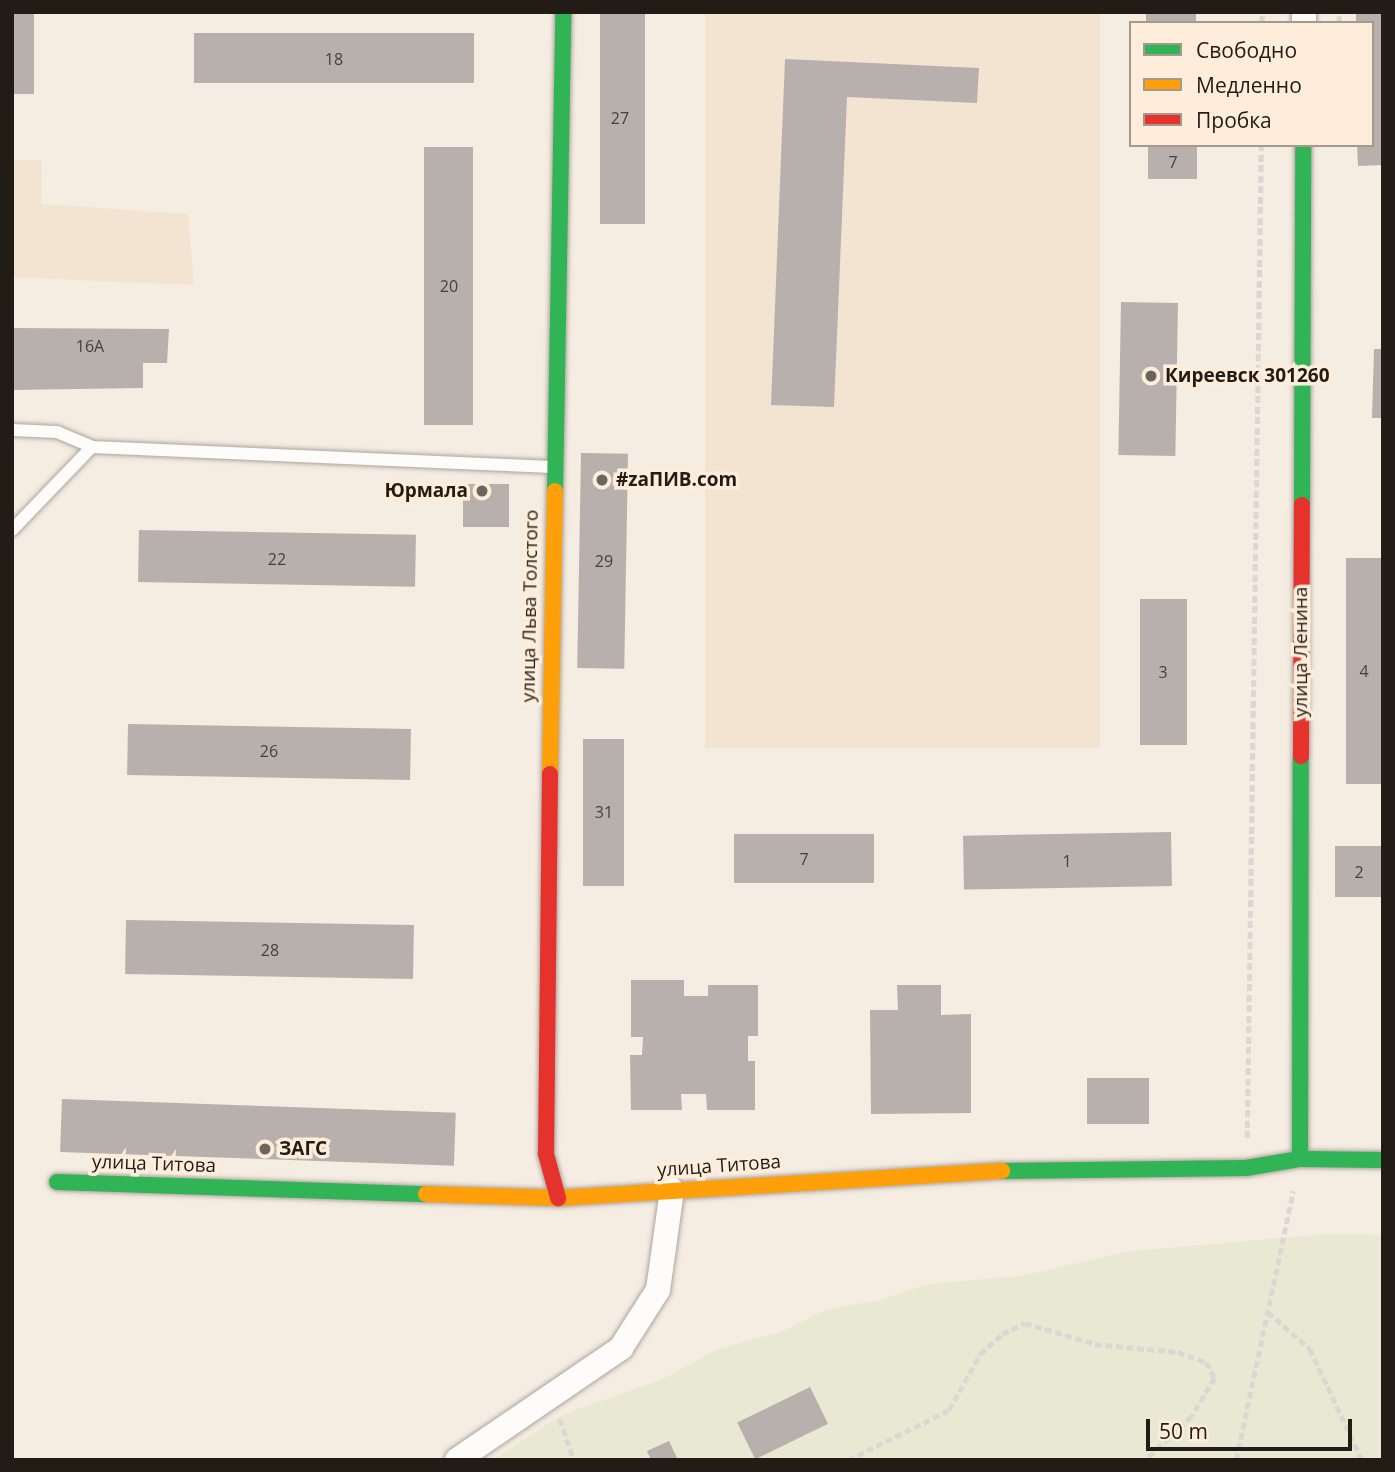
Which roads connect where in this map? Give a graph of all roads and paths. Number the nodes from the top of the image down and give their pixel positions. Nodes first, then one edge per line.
1 (563, 12) edge
2 (1261, 147) edge
3 (1303, 147) edge
4 (12, 430) edge
5 (92, 447) junction
6 (552, 467) junction
7 (12, 530) edge
8 (1300, 1159) junction
9 (1383, 1160) edge
10 (1246, 1168) junction
11 (57, 1182) dead end
12 (672, 1190) junction
13 (558, 1198) junction
14 (1268, 1312) junction
15 (552, 1395) junction
16 (457, 1460) edge
17 (574, 1460) edge
18 (848, 1460) edge
19 (1146, 1460) edge
20 (1236, 1460) edge
21 (1362, 1460) edge

1 - 6 street, улица Льва Толстого
2 - 10 path
3 - 8 street, улица Ленина
4 - 5 lane
5 - 6 lane
5 - 7 lane
6 - 13 street, улица Льва Толстого
8 - 9 street, улица Титова
8 - 10 street, улица Титова
8 - 14 path
10 - 12 street, улица Титова
11 - 13 street, улица Титова
12 - 13 street, улица Титова
12 - 15 street
14 - 20 path
14 - 21 path
15 - 16 street
15 - 17 path
18 - 19 path

